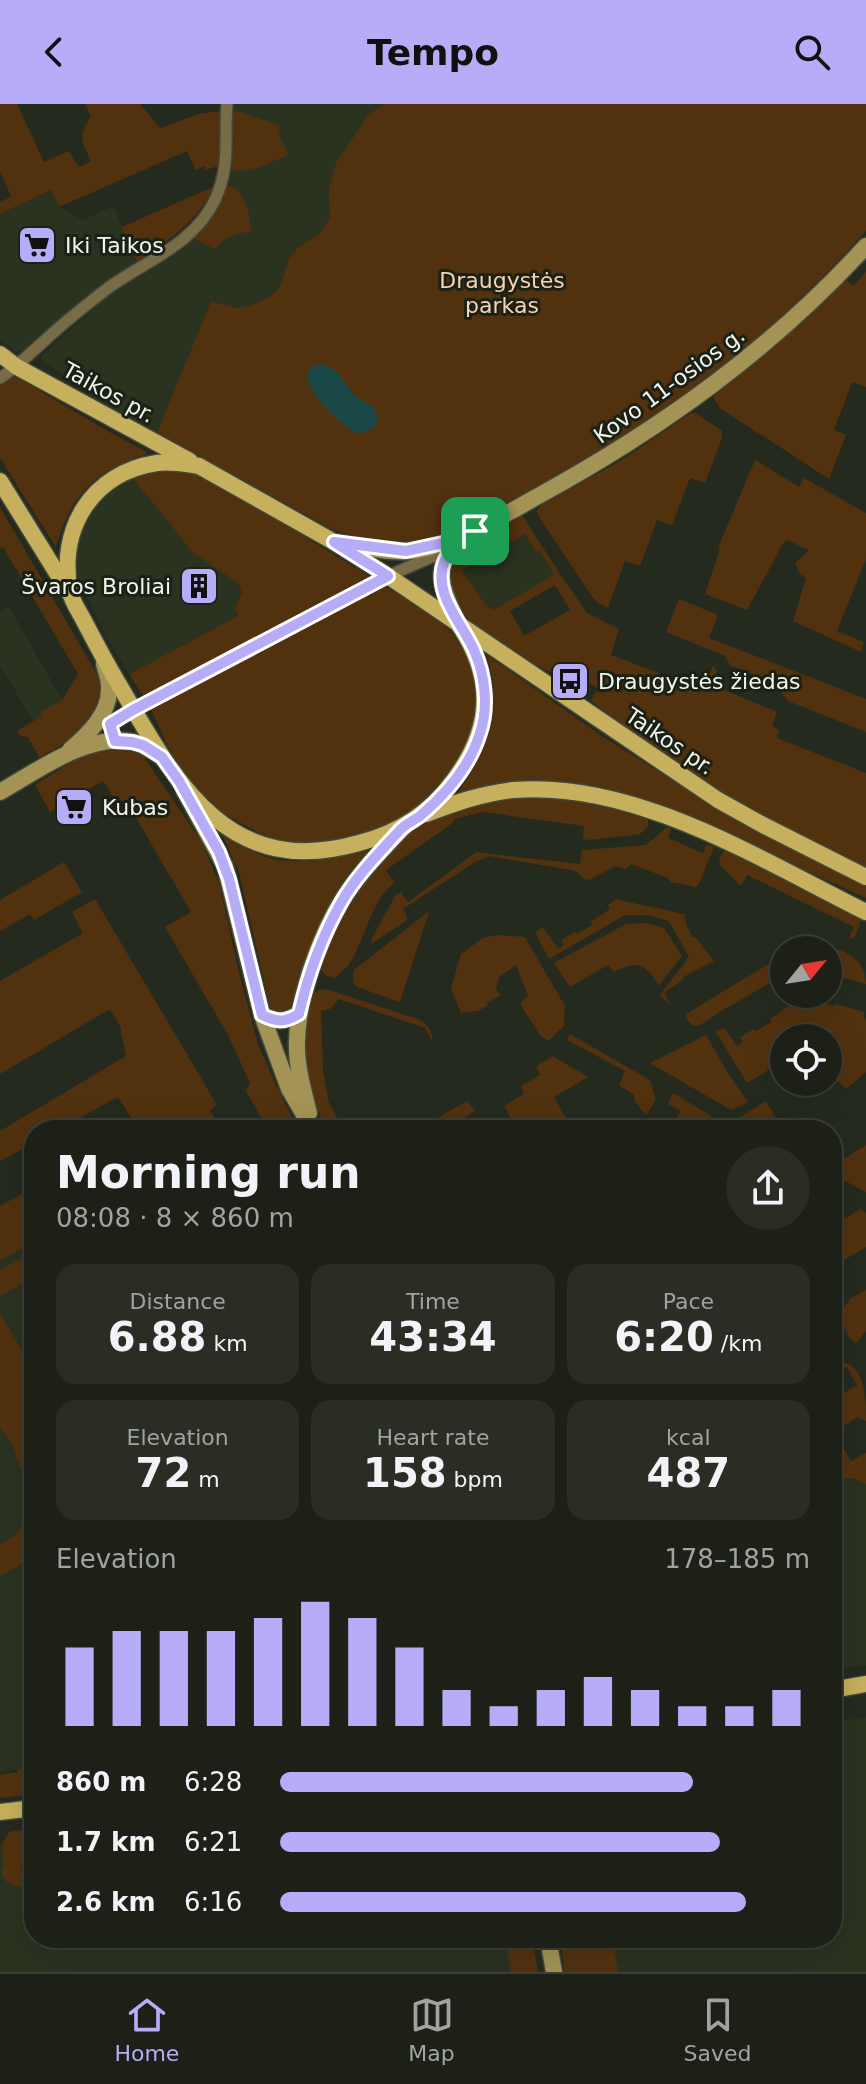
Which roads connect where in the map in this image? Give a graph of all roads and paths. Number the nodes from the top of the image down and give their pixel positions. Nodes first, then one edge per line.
1 (227, 104) edge
2 (866, 246) edge
3 (0, 354) edge
4 (17, 367) junction
5 (0, 378) edge
6 (199, 466) junction
7 (0, 481) edge
8 (334, 542) junction
9 (438, 553) junction
10 (388, 576) junction
11 (71, 596) junction
12 (459, 625) junction
13 (103, 658) junction
14 (133, 710) junction
15 (106, 719) junction
16 (115, 741) junction
17 (65, 754) junction
18 (162, 757) junction
19 (179, 781) junction
20 (0, 792) edge
21 (410, 822) junction
22 (866, 877) edge
23 (866, 912) edge
24 (299, 1014) junction
25 (262, 1015) junction
26 (307, 1120) edge
27 (311, 1120) edge
28 (866, 1684) edge
29 (842, 1688) edge
30 (24, 1809) edge
31 (0, 1812) edge
32 (550, 1948) edge
33 (554, 1972) edge

1 - 4 street
2 - 9 main road, Kovo 11-osios g.
3 - 4 main road, Taikos pr.
4 - 5 street
4 - 6 main road, Taikos pr.
6 - 8 main road
6 - 11 main road
7 - 11 main road
8 - 9 main road
8 - 10 main road
9 - 10 street, Kovo 11-osios g.
9 - 12 main road
10 - 12 main road
10 - 14 street, Kovo 11-osios g.
11 - 13 main road
12 - 21 main road
12 - 22 main road, Taikos pr.
13 - 14 main road
13 - 15 main road
14 - 15 street, Kovo 11-osios g.
14 - 18 main road
15 - 16 street
15 - 17 main road, Kovo 11-osios g.
16 - 17 main road, Kovo 11-osios g.
16 - 18 main road
17 - 20 main road, Kovo 11-osios g.
18 - 19 main road
19 - 21 main road
19 - 25 main road
21 - 23 main road
21 - 24 main road
24 - 25 main road
24 - 27 main road
25 - 26 main road
28 - 29 main road
30 - 31 main road
32 - 33 main road

